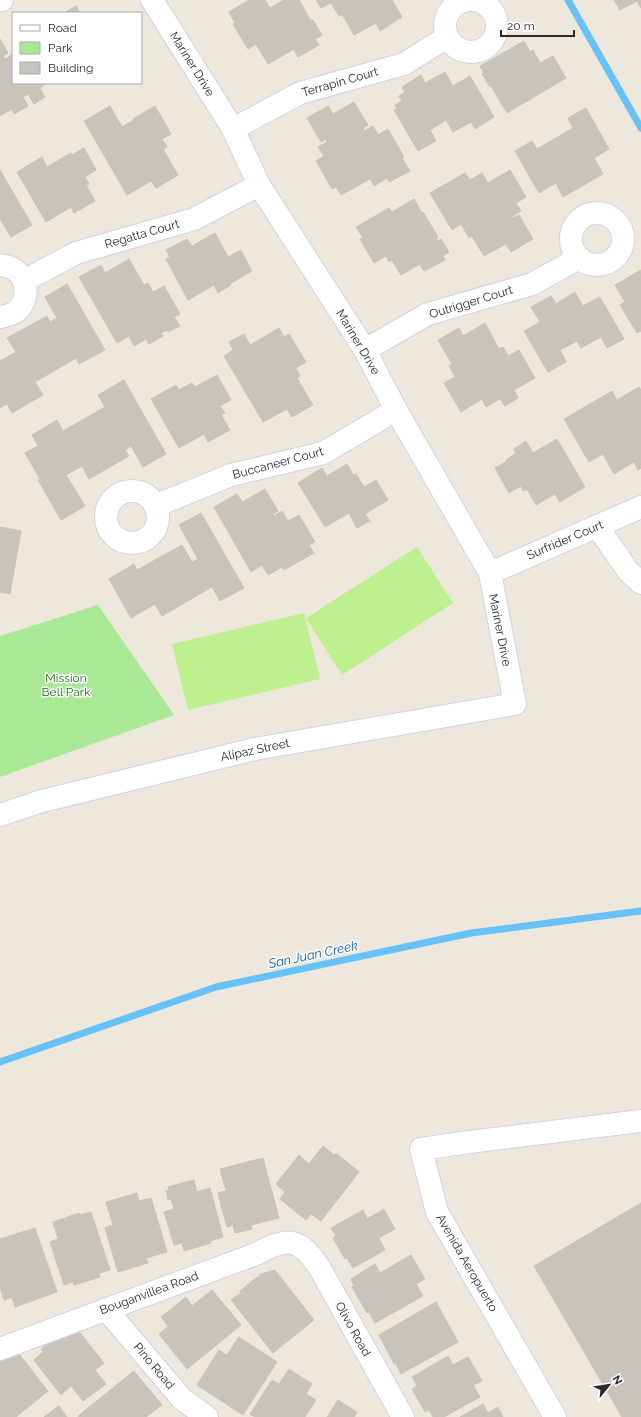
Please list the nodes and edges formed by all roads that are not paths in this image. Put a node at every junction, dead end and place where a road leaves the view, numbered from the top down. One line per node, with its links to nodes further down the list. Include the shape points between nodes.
1 (152, 0): 3 (street, Mariner Drive)
2 (447, 37): 3 (street, Terrapin Court, via 404,64 300,93)
3 (233, 129): 4 (street, Mariner Drive)
4 (259, 185): 7 (street, Regatta Court, via 194,219 76,253); 9 (street, Mariner Drive)
5 (579, 258): 9 (street, Outrigger Court, via 532,284 428,314)
6 (0, 265): 7 (street, via 18,273)
7 (24, 281): 8 (street, via 26,291 19,309 10,315)
8 (0, 317)
9 (365, 350): 10 (street, Mariner Drive)
10 (396, 410): 11 (street, Buccaneer Court, via 322,453 231,475); 14 (street, Mariner Drive)
11 (155, 506)
12 (641, 507): 13 (street, Surfrider Court)
13 (598, 526): 14 (street, Surfrider Court); 15 (street, via 628,571)
14 (490, 573): 16 (street, Mariner Drive)
15 (641, 583)
16 (515, 704): 17 (street, Alipaz Street, via 254,749 42,801)
17 (0, 815)
18 (641, 1121): 24 (street, Avenida Aeropuerto, via 421,1149 437,1212)
19 (298, 1244): 20 (street, Bouganvillea Road, via 284,1242 269,1247); 23 (street, Olivo Road, via 309,1253 319,1267)
20 (106, 1309): 21 (street, Bouganvillea Road); 22 (street, Pino Road, via 182,1399)
21 (0, 1349)
22 (207, 1417)
23 (403, 1417)
24 (555, 1417)

